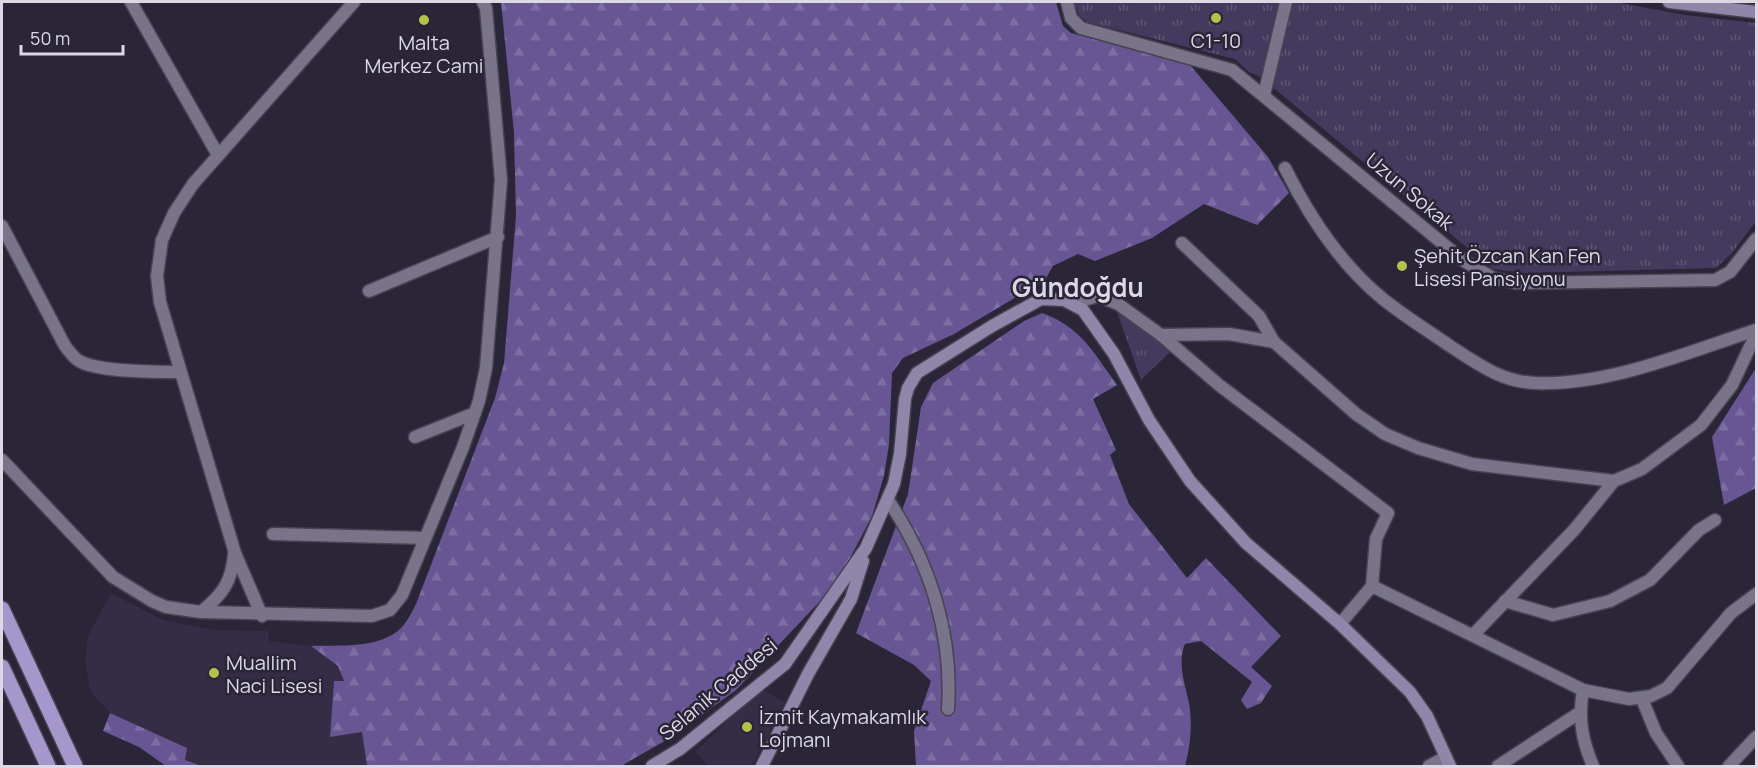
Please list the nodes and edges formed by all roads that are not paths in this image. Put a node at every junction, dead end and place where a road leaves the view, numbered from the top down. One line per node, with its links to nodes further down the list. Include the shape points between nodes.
1 (131, 2): 9 (street)
2 (354, 2): 9 (street)
3 (1067, 2): 8 (street, Uzun Sokak, via 1071,18 1081,28 1224,67)
4 (1286, 2): 8 (street)
5 (1669, 2): 7 (street)
6 (485, 4): 12 (street, via 501,167)
7 (1756, 12)
8 (1264, 95): 13 (street, Uzun Sokak, via 1464,261 1493,278 1516,283 1715,280 1730,272)
9 (218, 155): 20 (street, via 174,213 159,254 160,302)
10 (1285, 168): 17 (street, via 1317,224 1360,277 1398,311 1498,376 1537,383 1586,380)
11 (2, 226): 20 (street, via 65,346 76,358 107,367)
12 (498, 237): 15 (street); 21 (street, via 486,368)
13 (1756, 239)
14 (1182, 243): 19 (street, via 1259,316)
15 (369, 291)
16 (1073, 303): 18 (street, via 1089,296 1105,298); 25 (street, via 1052,298 1029,304 917,374 905,399 898,469); 37 (street, via 1093,322 1168,452 1205,499 1275,570)
17 (1756, 332): 24 (street, via 1732,385 1701,425 1649,464)
18 (1161, 335): 19 (street, via 1230,334); 31 (street, via 1219,385 1388,513 1376,538)
19 (1274, 342): 24 (street, via 1356,414 1401,441 1472,464)
20 (179, 372): 30 (street)
21 (475, 413): 22 (street); 28 (street)
22 (415, 437)
23 (2, 460): 35 (street, via 113,577 166,607)
24 (1614, 482): 33 (street, via 1575,530)
25 (888, 500): 29 (street); 42 (street, via 921,556 937,605 949,668)
26 (1715, 520): 33 (street, via 1699,530 1655,576 1610,601 1553,615)
27 (273, 534): 28 (street)
28 (425, 538): 36 (street, via 402,595 390,610 372,616)
29 (866, 548): 48 (street, Selanik Caddesi, via 786,664 680,749); 49 (street, via 851,598)
30 (235, 553): 35 (street, via 228,585); 36 (street)
31 (1372, 586): 37 (street); 38 (street)
32 (1756, 594): 41 (street, via 1731,613 1676,680)
33 (1505, 601): 38 (street)
34 (2, 609): 47 (main road)
35 (201, 612): 36 (street)
36 (262, 616)
37 (1340, 624): 45 (street, via 1414,698 1427,716)
38 (1474, 634): 40 (street)
39 (2, 667): 46 (main road)
40 (1583, 690): 41 (street); 43 (street)
41 (1642, 699): 53 (street, via 1656,733)
42 (948, 709)
43 (1579, 713): 51 (street); 52 (street, via 1584,744)
44 (1756, 737): 54 (street)
45 (1448, 762): 50 (street)
46 (48, 766)
47 (75, 766)
48 (652, 766)
49 (762, 766)
50 (1429, 766)
51 (1498, 766)
52 (1593, 766)
53 (1678, 766)
54 (1729, 766)

